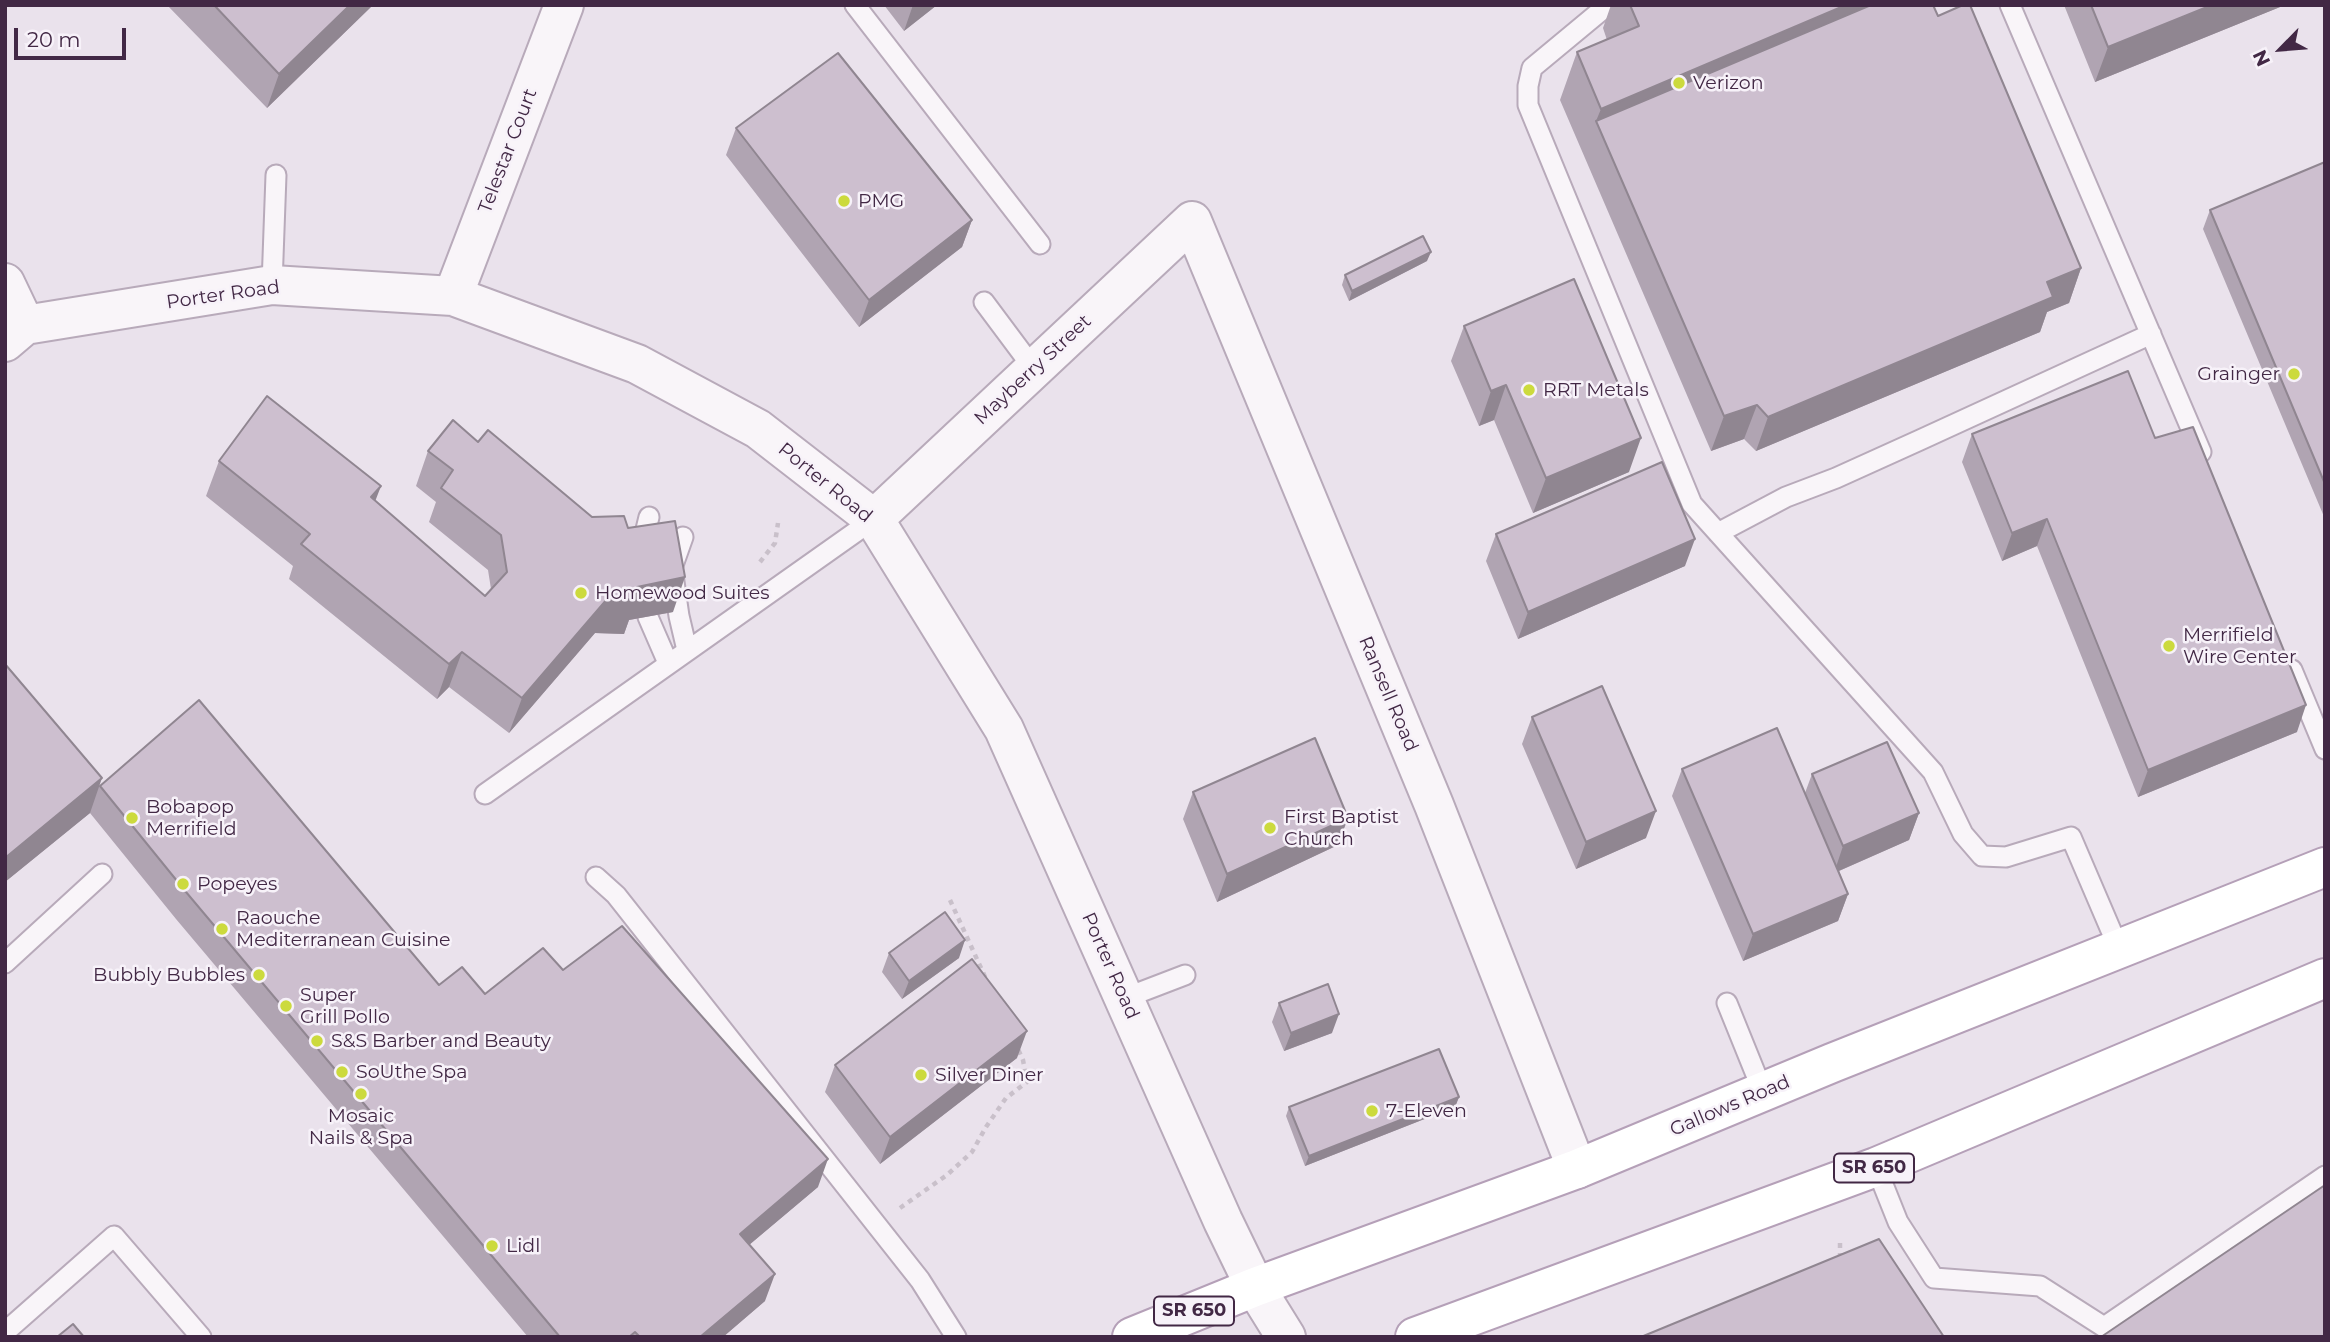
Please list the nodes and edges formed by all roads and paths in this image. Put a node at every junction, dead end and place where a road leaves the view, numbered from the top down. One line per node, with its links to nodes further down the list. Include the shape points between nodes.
1 (564, 5): 10 (street, Telestar Court)
2 (855, 5): 7 (lane)
3 (1608, 5): 19 (lane, via 1532,68 1528,105 1692,504)
4 (2010, 5): 13 (lane)
5 (276, 175): 9 (lane)
6 (1192, 221): 14 (street, Mayberry Street); 43 (street, Ransell Road, via 1434,805)
7 (1040, 244)
8 (5, 283): 12 (street)
9 (272, 285): 10 (street, Porter Road); 12 (street, Porter Road)
10 (453, 296): 17 (street, Porter Road, via 649,371 758,429)
11 (984, 302): 14 (lane)
12 (15, 333)
13 (2151, 334): 15 (lane); 19 (lane, via 1786,497)
14 (1034, 369): 17 (street, Mayberry Street)
15 (2209, 472)
16 (649, 517): 21 (lane)
17 (874, 519): 25 (lane); 38 (street, Porter Road, via 1004,729)
18 (778, 523): 22 (path, via 775,543)
19 (1718, 533): 33 (lane, via 1933,772 1963,834 1982,856 2006,857 2071,837)
20 (683, 537): 25 (lane, via 671,568)
21 (639, 559)
22 (758, 565)
23 (648, 617): 26 (lane)
24 (2283, 648): 27 (lane)
25 (687, 650): 26 (lane)
26 (668, 663): 28 (lane)
27 (2325, 749)
28 (485, 794)
29 (2325, 867): 33 (main road, Gallows Road / SR 650)
30 (102, 874): 34 (lane)
31 (596, 877): 45 (lane, via 616,895)
32 (950, 900): 37 (path)
33 (2119, 949): 41 (main road, Gallows Road / SR 650)
34 (5, 962)
35 (1185, 975): 38 (lane)
36 (2325, 978): 42 (main road, SR 650)
37 (989, 986)
38 (1125, 998): 48 (street, Porter Road)
39 (1727, 1003): 41 (lane)
40 (1012, 1035): 45 (path, via 1027,1082 1006,1098 972,1152)
41 (1763, 1092): 43 (main road, Gallows Road / SR 650)
42 (1876, 1167): 44 (lane, via 1898,1222 1934,1278 2040,1286 2104,1327); 54 (main road, SR 650)
43 (1577, 1169): 48 (main road, Gallows Road / SR 650)
44 (2325, 1176)
45 (876, 1226): 51 (lane, via 920,1280)
46 (1840, 1238): 47 (path)
47 (1840, 1264)
48 (1255, 1287): 52 (main road, Gallows Road / SR 650); 53 (street, Porter Road)
49 (5, 1332): 50 (lane, via 114,1236)
50 (201, 1337)
51 (956, 1337)
52 (1132, 1337)
53 (1286, 1337)
54 (1415, 1337)

